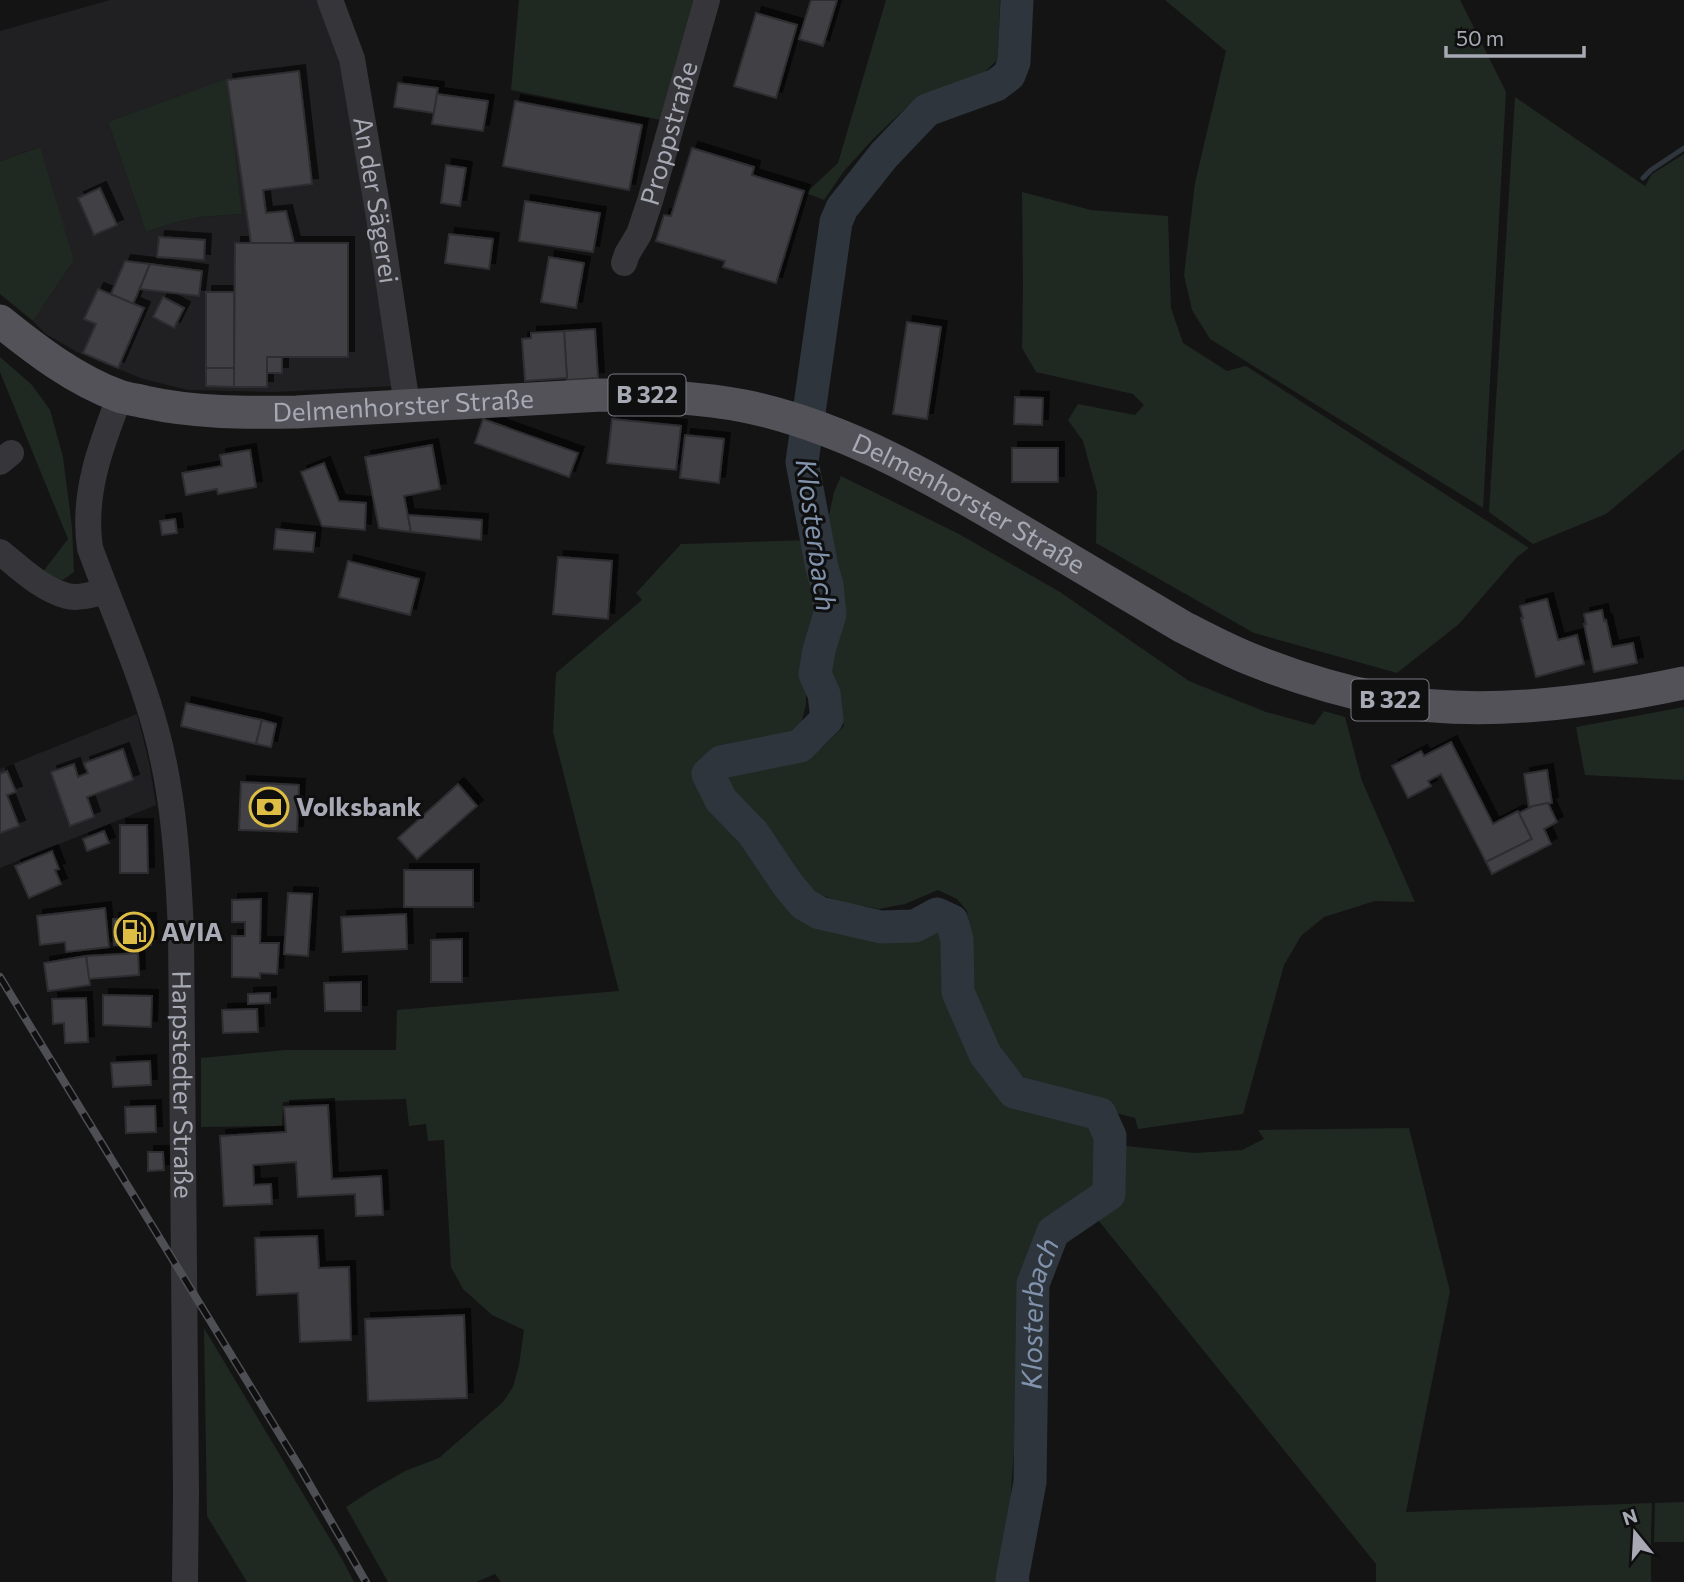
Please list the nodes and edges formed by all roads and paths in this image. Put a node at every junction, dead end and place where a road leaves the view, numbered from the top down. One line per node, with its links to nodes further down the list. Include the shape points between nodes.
1 (330, 0): 6 (street, An der Sägerei, via 352,59)
2 (707, 0): 3 (street, Proppstraße, via 643,223)
3 (624, 263)
4 (0, 321): 5 (main road, Delmenhorster Straße / B 322, via 86,381)
5 (120, 396): 6 (main road, Delmenhorster Straße / B 322, via 191,409 262,412); 8 (street, Harpstedter Straße, via 100,449 88,501 90,548)
6 (407, 405): 9 (main road, Delmenhorster Straße / B 322, via 635,395 707,400 792,418 916,471 1182,627 1248,659 1394,701 1473,707 1553,704)
7 (0, 552): 8 (street, via 47,587 69,597)
8 (106, 591): 10 (street, Harpstedter Straße, via 156,731 168,781 179,881)
9 (1684, 682)
10 (185, 1582)

